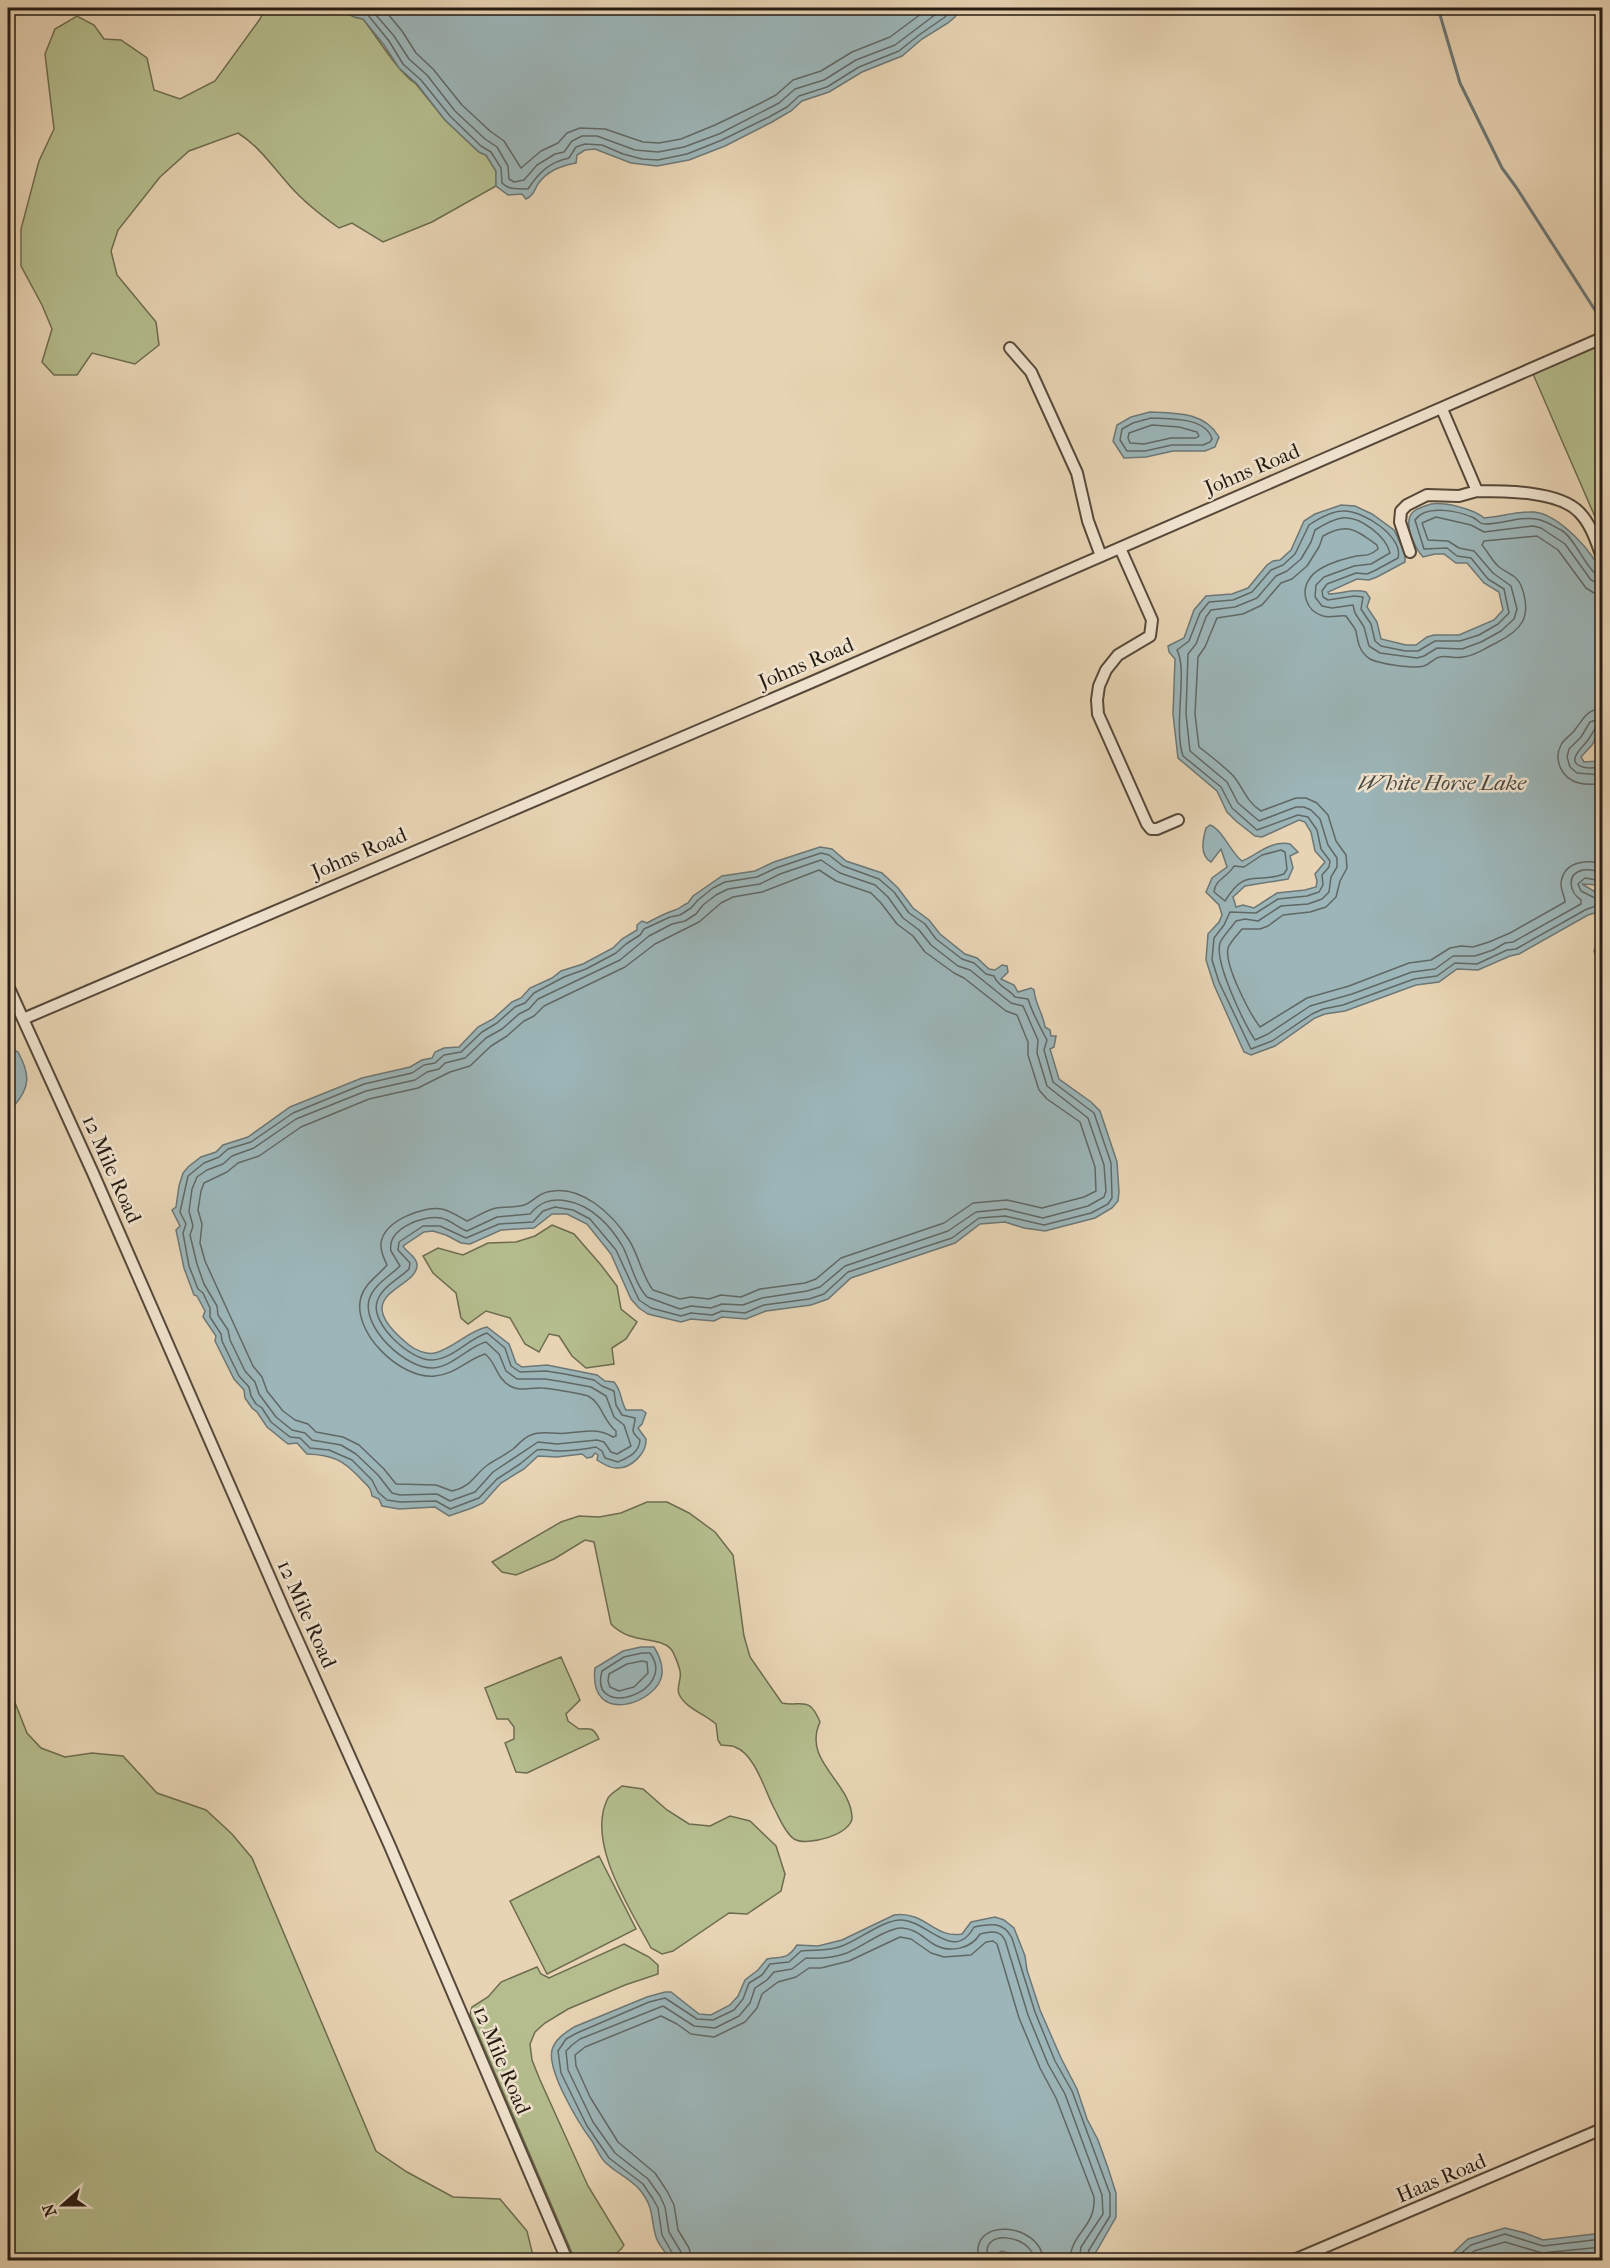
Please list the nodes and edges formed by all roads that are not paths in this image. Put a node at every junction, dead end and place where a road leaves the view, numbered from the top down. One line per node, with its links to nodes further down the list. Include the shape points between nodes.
1 (1602, 338): 3 (street, Johns Road)
2 (1010, 348): 7 (street, via 1030,372 1077,473)
3 (1442, 409): 4 (street); 5 (street, Johns Road)
4 (1477, 491): 6 (street, via 1459,496 1427,495 1407,505 1401,511 1400,522); 8 (street, via 1556,498 1568,504 1588,522)
5 (1120, 548): 7 (street, Johns Road); 9 (street, via 1152,620 1152,629 1150,636 1118,656 1106,670 1098,692 1098,714 1147,824 1157,829)
6 (1410, 552)
7 (1101, 556): 11 (street, Johns Road)
8 (1602, 557)
9 (1178, 820)
10 (8, 986): 11 (street, 12 Mile Road)
11 (23, 1019): 13 (street, 12 Mile Road, via 389,1844)
12 (1602, 2129): 14 (street, Haas Road)
13 (567, 2260)
14 (1294, 2260)

